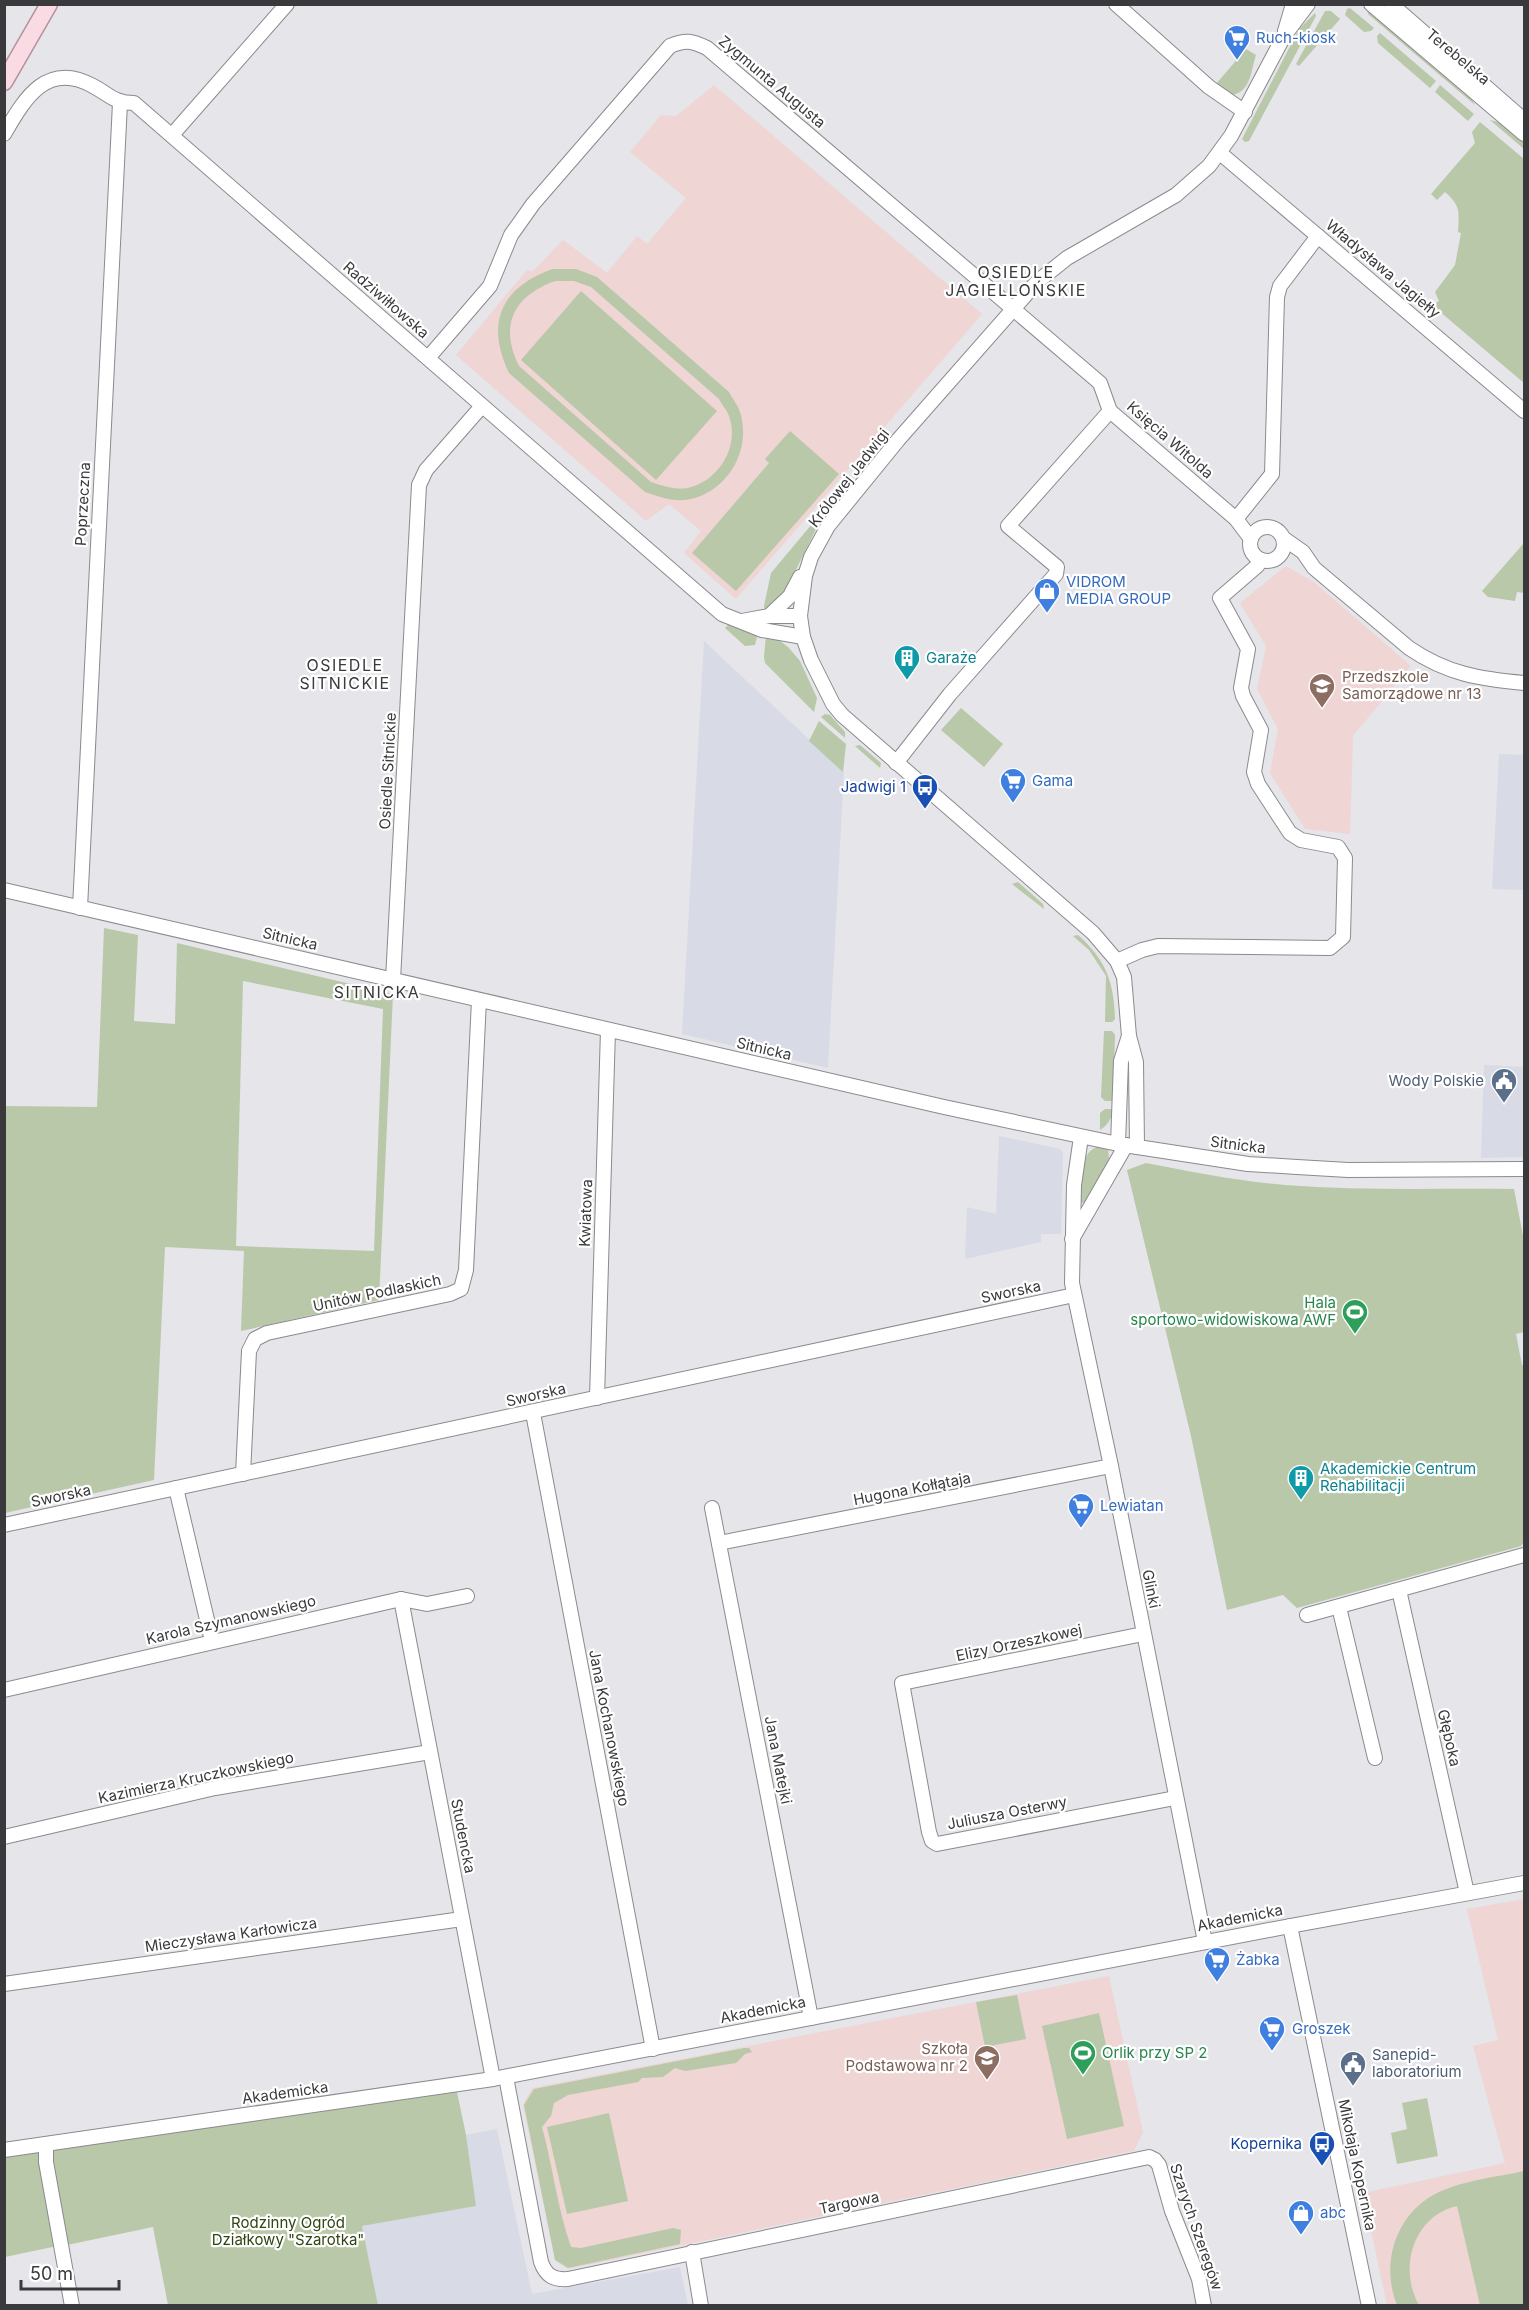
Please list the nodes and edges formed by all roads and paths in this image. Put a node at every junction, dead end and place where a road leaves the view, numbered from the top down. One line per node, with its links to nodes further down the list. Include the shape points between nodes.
1 (49, 4): 9 (main road)
2 (287, 4): 15 (street)
3 (1116, 4): 11 (street, via 1209,87)
4 (1293, 4): 8 (street, Królowej Jadwigi)
5 (1308, 4): 8 (street, Królowej Jadwigi)
6 (1371, 4): 14 (street, Terebelska)
7 (1391, 4): 12 (street, Terebelska)
8 (1284, 36): 11 (street, Królowej Jadwigi)
9 (4, 82)
10 (120, 103): 13 (street, Radziwiłłowska, via 82,81 56,79 24,100); 15 (street, Radziwiłłowska, via 134,103); 37 (street, Poprzeczna)
11 (1245, 112): 16 (street, Królowej Jadwigi)
12 (1524, 120)
13 (4, 134)
14 (1524, 134)
15 (172, 135): 19 (street, Radziwiłłowska)
16 (1220, 153): 17 (street, Władysława Jagiełły); 18 (street, Królowej Jadwigi, via 1176,195 1067,258)
17 (1318, 236): 22 (street, Władysława Jagiełły); 23 (street, via 1280,286 1272,474)
18 (1012, 309): 19 (street, Zygmunta Augusta, via 707,48 682,40 670,46 533,204 512,235 490,286); 21 (street, Księcia Witolda, via 1100,383); 27 (street, Królowej Jadwigi, via 828,526)
19 (428, 358): 20 (street, Radziwiłłowska)
20 (482, 406): 32 (street, Radziwiłłowska, via 722,614); 39 (street, Osiedle Sitnickie, via 426,470 418,485)
21 (1110, 411): 23 (street, Księcia Witolda); 35 (street, via 1008,526 1057,567 1056,574 950,694)
22 (1524, 411)
23 (1236, 519): 24 (street, Księcia Witolda)
24 (1255, 534): 25 (street, via 1271,528); 28 (street, via 1252,552)
25 (1282, 538): 26 (street, via 1284,547); 29 (street, via 1303,552)
26 (1280, 555): 28 (street); 29 (street)
27 (811, 557): 30 (street, via 790,596); 31 (street, Królowej Jadwigi)
28 (1261, 560): 38 (street, via 1220,598 1248,649 1241,691 1261,730 1254,772 1290,833 1301,840 1338,847 1345,858 1343,937 1330,948 1158,946)
29 (1314, 568): 34 (street, via 1424,658 1472,677)
30 (769, 616): 31 (street); 32 (street)
31 (800, 616): 33 (street, Królowej Jadwigi)
32 (742, 621): 33 (street, Radziwiłłowska, via 762,630)
33 (803, 637): 35 (street, Królowej Jadwigi, via 817,676 833,704)
34 (1524, 683)
35 (896, 763): 38 (street, Królowej Jadwigi, via 1093,933)
36 (4, 891): 37 (street, Sitnicka)
37 (80, 908): 39 (street, Sitnicka)
38 (1117, 961): 43 (street, Królowej Jadwigi, via 1124,977 1129,1036 1136,1062)
39 (393, 980): 40 (street, Sitnicka)
40 (479, 1000): 41 (street, Sitnicka); 50 (street, Unitów Podlaskich, via 466,1270 461,1289 267,1333 255,1340 249,1351)
41 (608, 1030): 42 (street, Sitnicka); 47 (street, Kwiatowa)
42 (1081, 1137): 43 (street, Sitnicka); 45 (street, Glinki)
43 (1127, 1145): 44 (street, Sitnicka, via 1248,1164 1348,1170); 45 (street)
44 (1524, 1170)
45 (1071, 1241): 46 (street, Glinki)
46 (1074, 1295): 47 (street, Sworska); 49 (street, Glinki)
47 (597, 1398): 48 (street, Sworska)
48 (533, 1413): 50 (street, Sworska); 76 (street, Jana Kochanowskiego)
49 (1111, 1466): 54 (street, Hugona Kołłątaja); 61 (street, Glinki)
50 (243, 1474): 51 (street, Sworska)
51 (176, 1488): 53 (street, Sworska); 62 (street)
52 (712, 1508): 54 (street, Jana Matejki)
53 (4, 1525)
54 (719, 1543): 75 (street, Jana Matejki)
55 (1524, 1555): 56 (street)
56 (1399, 1590): 59 (street); 70 (street, Głęboka)
57 (467, 1596): 58 (street, Karola Szymanowskiego, via 427,1604)
58 (401, 1599): 62 (street, Karola Szymanowskiego); 65 (street, Studencka)
59 (1339, 1607): 60 (street); 66 (street)
60 (1307, 1615)
61 (1143, 1634): 63 (street, Elizy Orzeszkowej); 67 (street, Glinki)
62 (212, 1641): 64 (street, Karola Szymanowskiego)
63 (902, 1683): 67 (street, Juliusza Osterwy, via 929,1832 937,1844)
64 (4, 1690)
65 (430, 1752): 68 (street, Kazimierza Kruczkowskiego, via 214,1788); 71 (street, Studencka)
66 (1375, 1758)
67 (1175, 1798): 73 (street, Glinki)
68 (4, 1837)
69 (1524, 1883): 70 (street, Akademicka)
70 (1467, 1893): 72 (street, Akademicka)
71 (462, 1919): 74 (street, Mieczysława Karłowicza); 77 (street, Studencka)
72 (1290, 1926): 73 (street, Akademicka); 86 (street, Mikołaja Kopernika)
73 (1205, 1942): 75 (street, Akademicka)
74 (4, 1984)
75 (811, 2018): 76 (street, Akademicka)
76 (653, 2049): 77 (street, Akademicka)
77 (500, 2078): 78 (street, Akademicka); 82 (street, Studencka, via 541,2262)
78 (46, 2144): 79 (street, Akademicka); 83 (street)
79 (4, 2150)
80 (1155, 2160): 81 (street, Targowa, via 1149,2157); 85 (street, Szarych Szeregów, via 1199,2279)
81 (692, 2252): 82 (street, Targowa, via 568,2279); 84 (street)
82 (550, 2276)
83 (72, 2306)
84 (701, 2306)
85 (1204, 2306)
86 (1369, 2306)

